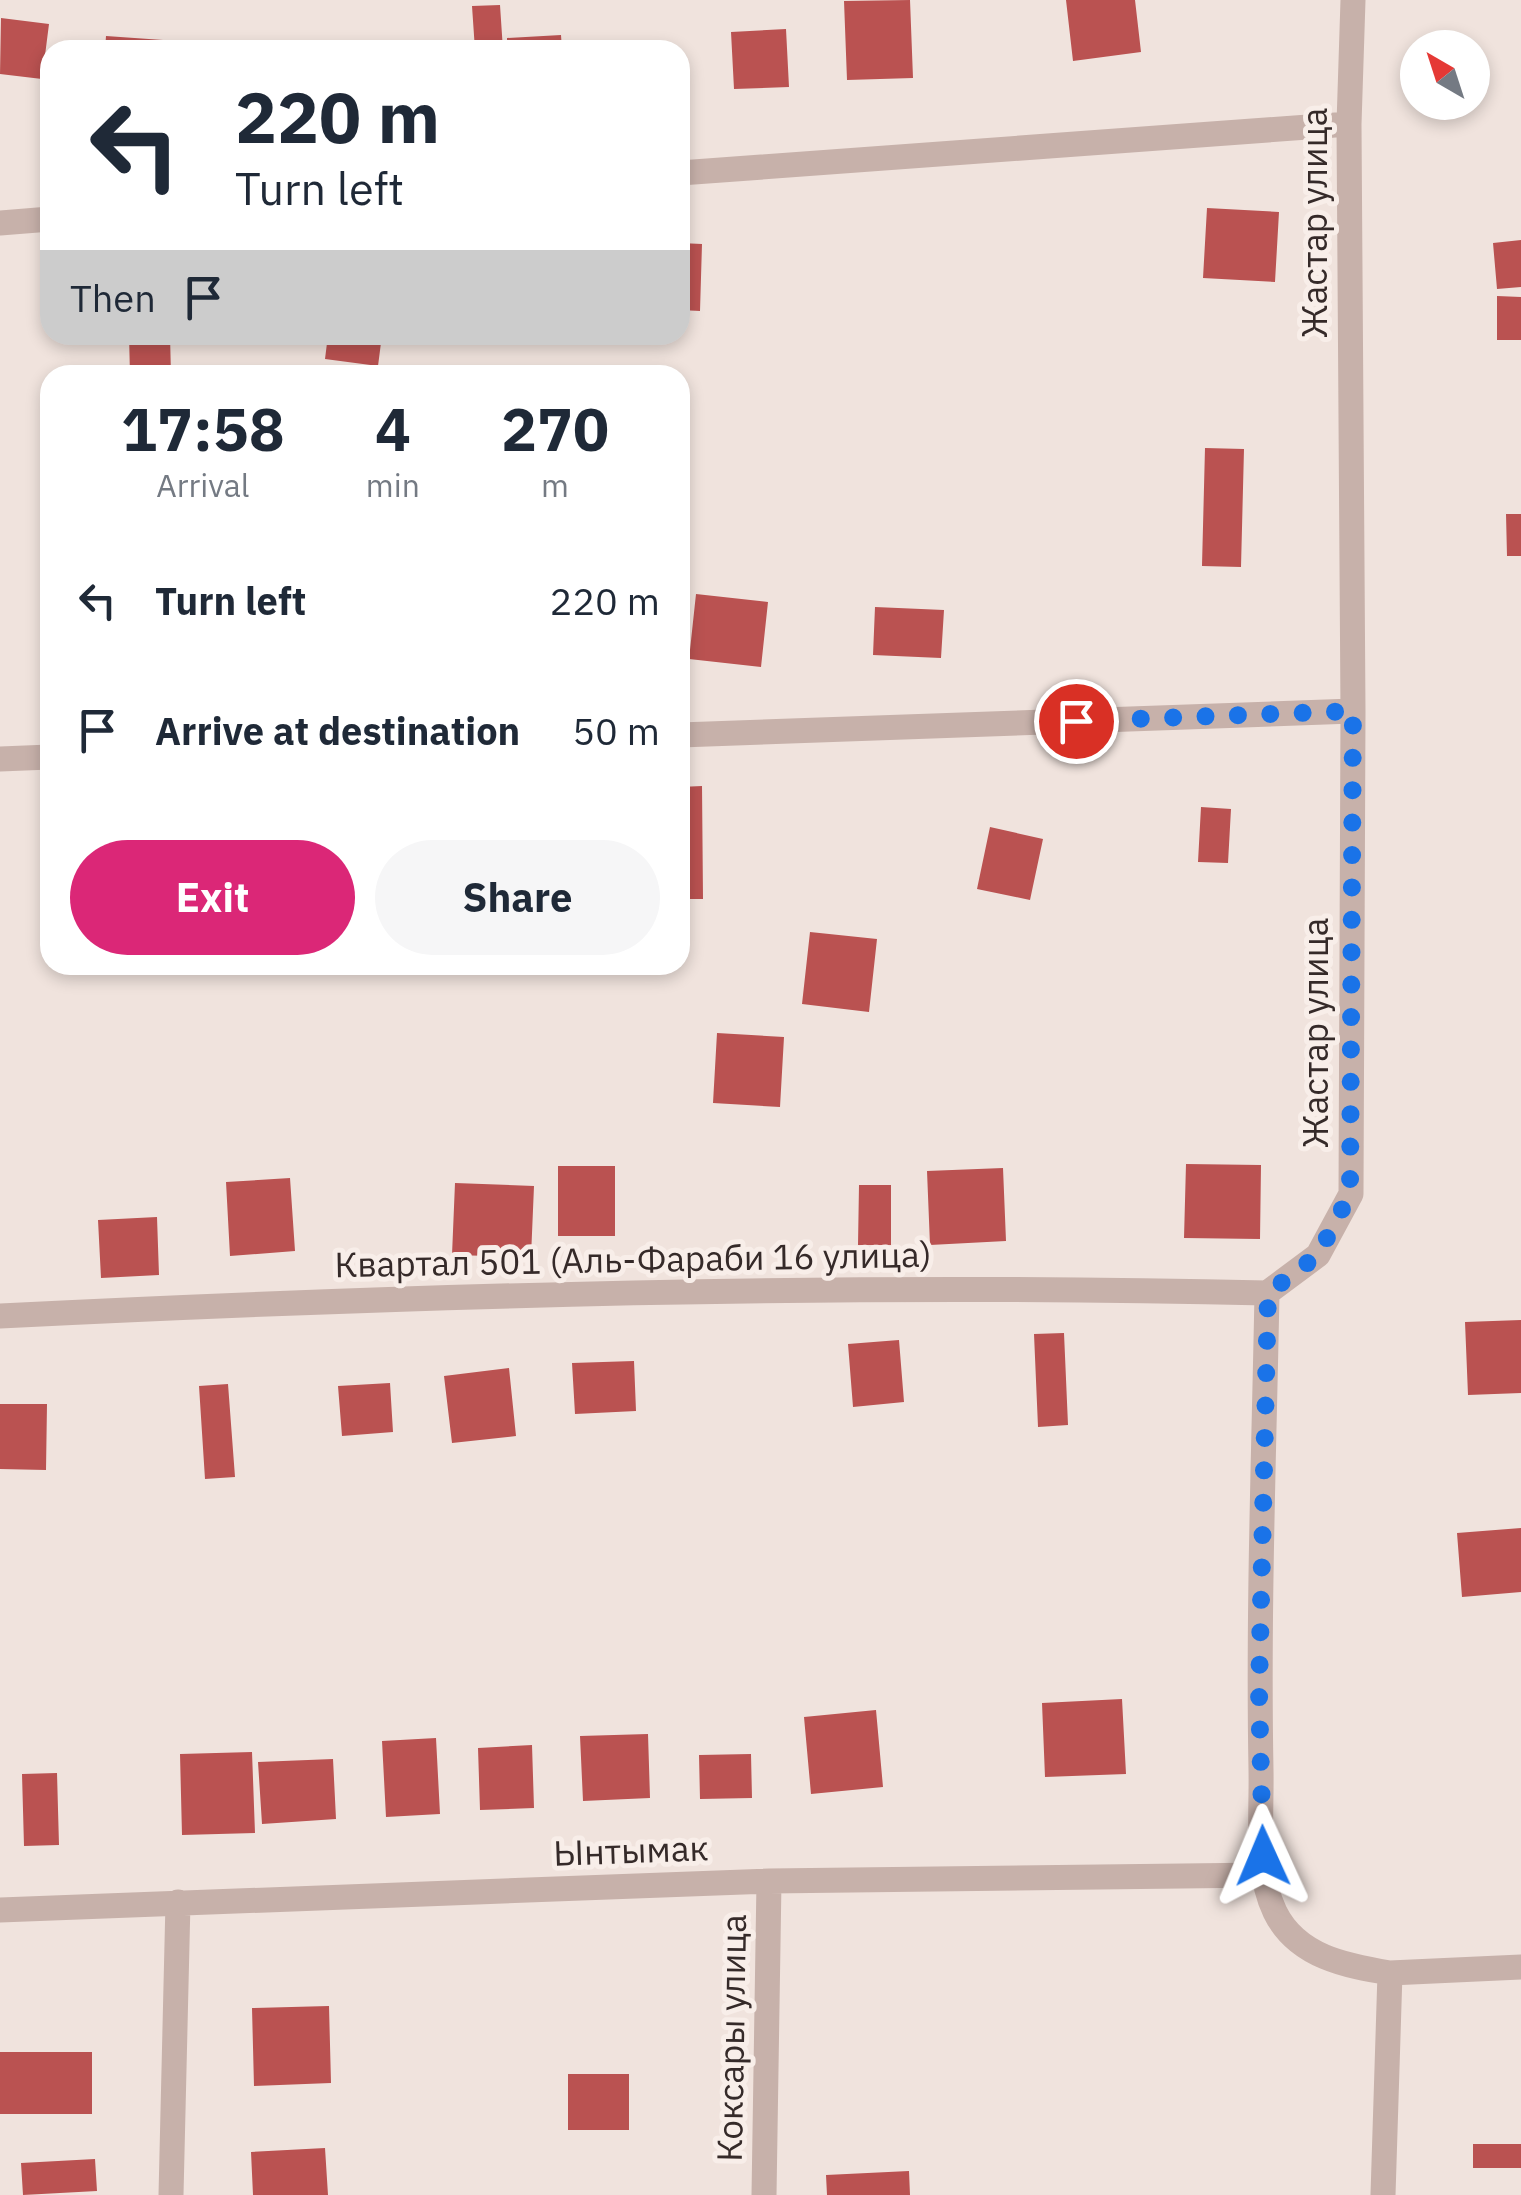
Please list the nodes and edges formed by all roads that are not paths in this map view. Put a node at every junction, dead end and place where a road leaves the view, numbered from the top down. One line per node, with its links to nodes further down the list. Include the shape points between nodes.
1 (1354, 0): 2 (street, Жастар улица)
2 (1349, 124): 3 (street); 6 (street, Жастар улица)
3 (690, 172)
4 (40, 220): 5 (street)
5 (0, 223)
6 (1353, 711): 7 (street); 10 (street, Жастар улица, via 1350,1194 1318,1255)
7 (690, 735)
8 (40, 758): 9 (street)
9 (0, 759)
10 (1268, 1293): 11 (street, Квартал 501 (Аль-Фараби 16 улица), via 1077,1288 362,1299); 12 (street, via 1259,1691)
11 (0, 1316)
12 (1264, 1875): 13 (street, Ынтымак); 17 (street, via 1276,1915 1302,1945 1338,1964)
13 (769, 1881): 14 (street, Ынтымак); 19 (street, Коксары улица)
14 (178, 1902): 15 (street, Ынтымак); 18 (street)
15 (0, 1910)
16 (1521, 1967): 17 (street)
17 (1390, 1974): 20 (street)
18 (171, 2195)
19 (764, 2195)
20 (1383, 2195)

